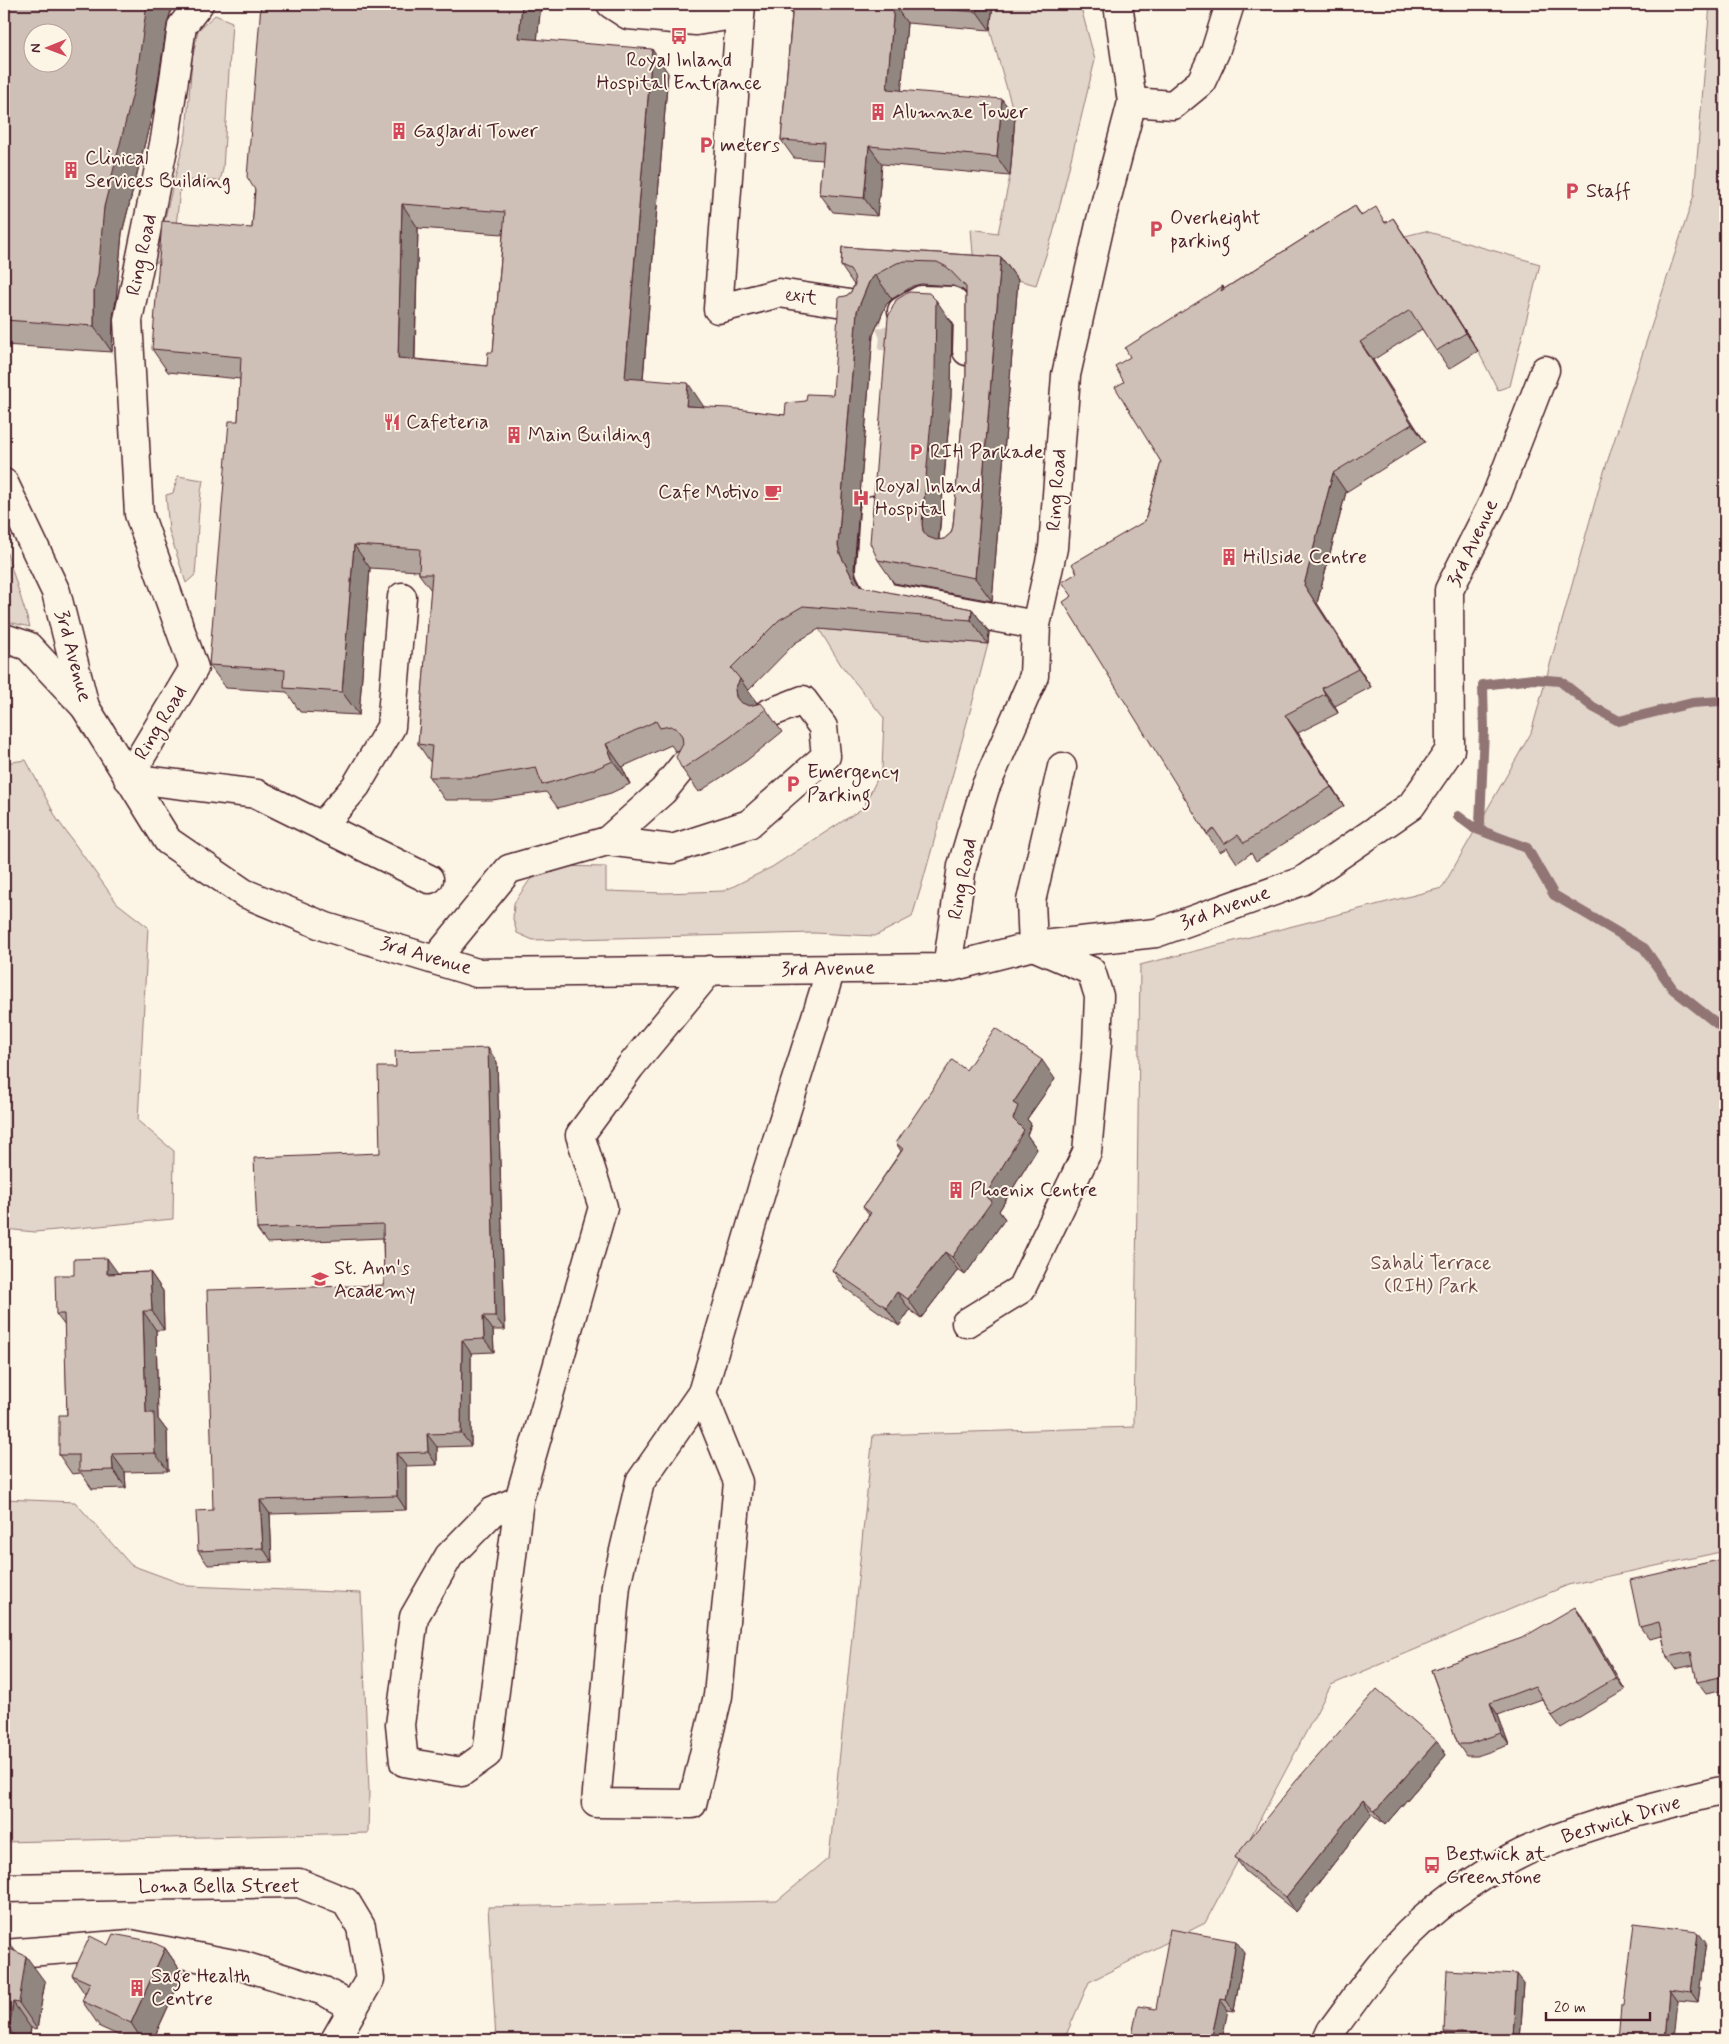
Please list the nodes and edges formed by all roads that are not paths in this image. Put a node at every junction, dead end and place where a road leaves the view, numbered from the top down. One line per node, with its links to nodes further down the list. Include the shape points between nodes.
1 (199, 4): 20 (street, Ring Road, via 182,26 166,139 128,320 139,514 194,668)
2 (611, 4): 5 (street, via 628,15 696,21)
3 (1118, 4): 6 (street, Ring Road)
4 (1230, 4): 6 (street, via 1215,52 1201,82 1173,105)
5 (740, 9): 7 (street, exit, via 718,308 779,293)
6 (1132, 102): 14 (street, Ring Road, via 1066,375 1053,548)
7 (856, 305)
8 (889, 336): 10 (street, via 900,312 921,300 952,301 968,317)
9 (1545, 370): 24 (street, 3rd Avenue, via 1495,498 1448,590 1450,750 1411,806 1302,881 1156,933)
10 (967, 380)
11 (4, 483): 16 (street, 3rd Avenue, via 56,592)
12 (876, 488): 14 (street, via 870,570 884,597)
13 (402, 596): 21 (street, via 391,727 356,786)
14 (1036, 625): 26 (street, Ring Road, via 1034,676 985,788 962,866)
15 (4, 638): 16 (street, via 28,646)
16 (85, 707): 20 (street, 3rd Avenue)
17 (767, 714): 22 (street, via 803,700 823,727 826,756 750,824 672,849)
18 (684, 765): 22 (street, via 663,791)
19 (1062, 767): 24 (street, via 1031,901)
20 (128, 778): 21 (street, via 257,794); 25 (street, 3rd Avenue, via 168,841 244,894 326,926)
21 (322, 826): 23 (street)
22 (607, 841): 25 (street, via 509,869)
23 (430, 878)
24 (1033, 946): 26 (street, 3rd Avenue); 29 (street, via 1091,971 1099,996 1087,1152 1021,1289)
25 (435, 960): 27 (street, 3rd Avenue, via 477,973)
26 (947, 968): 28 (street, 3rd Avenue)
27 (710, 970): 28 (street, 3rd Avenue); 31 (street, via 580,1134 603,1208)
28 (831, 970): 30 (street, via 766,1172)
29 (966, 1323)
30 (702, 1393): 30 (street, via 640,1482 616,1585 596,1803 692,1804 718,1696 738,1482)
31 (519, 1500): 31 (street, via 488,1754 462,1772 404,1762 400,1725 414,1616 449,1556 492,1512)
32 (1725, 1790): 37 (street, Bestwick Drive, via 1612,1819 1539,1845 1489,1872 1442,1904 1408,1934 1369,1979)
33 (4, 1888): 35 (street, Loma Bella Street, via 299,1883 346,1902 361,1927 370,1979)
34 (4, 1954): 35 (street, via 130,1944 244,1966 324,1991)
35 (353, 2008): 36 (street, Loma Bella Street)
36 (335, 2040)
37 (1327, 2040)

